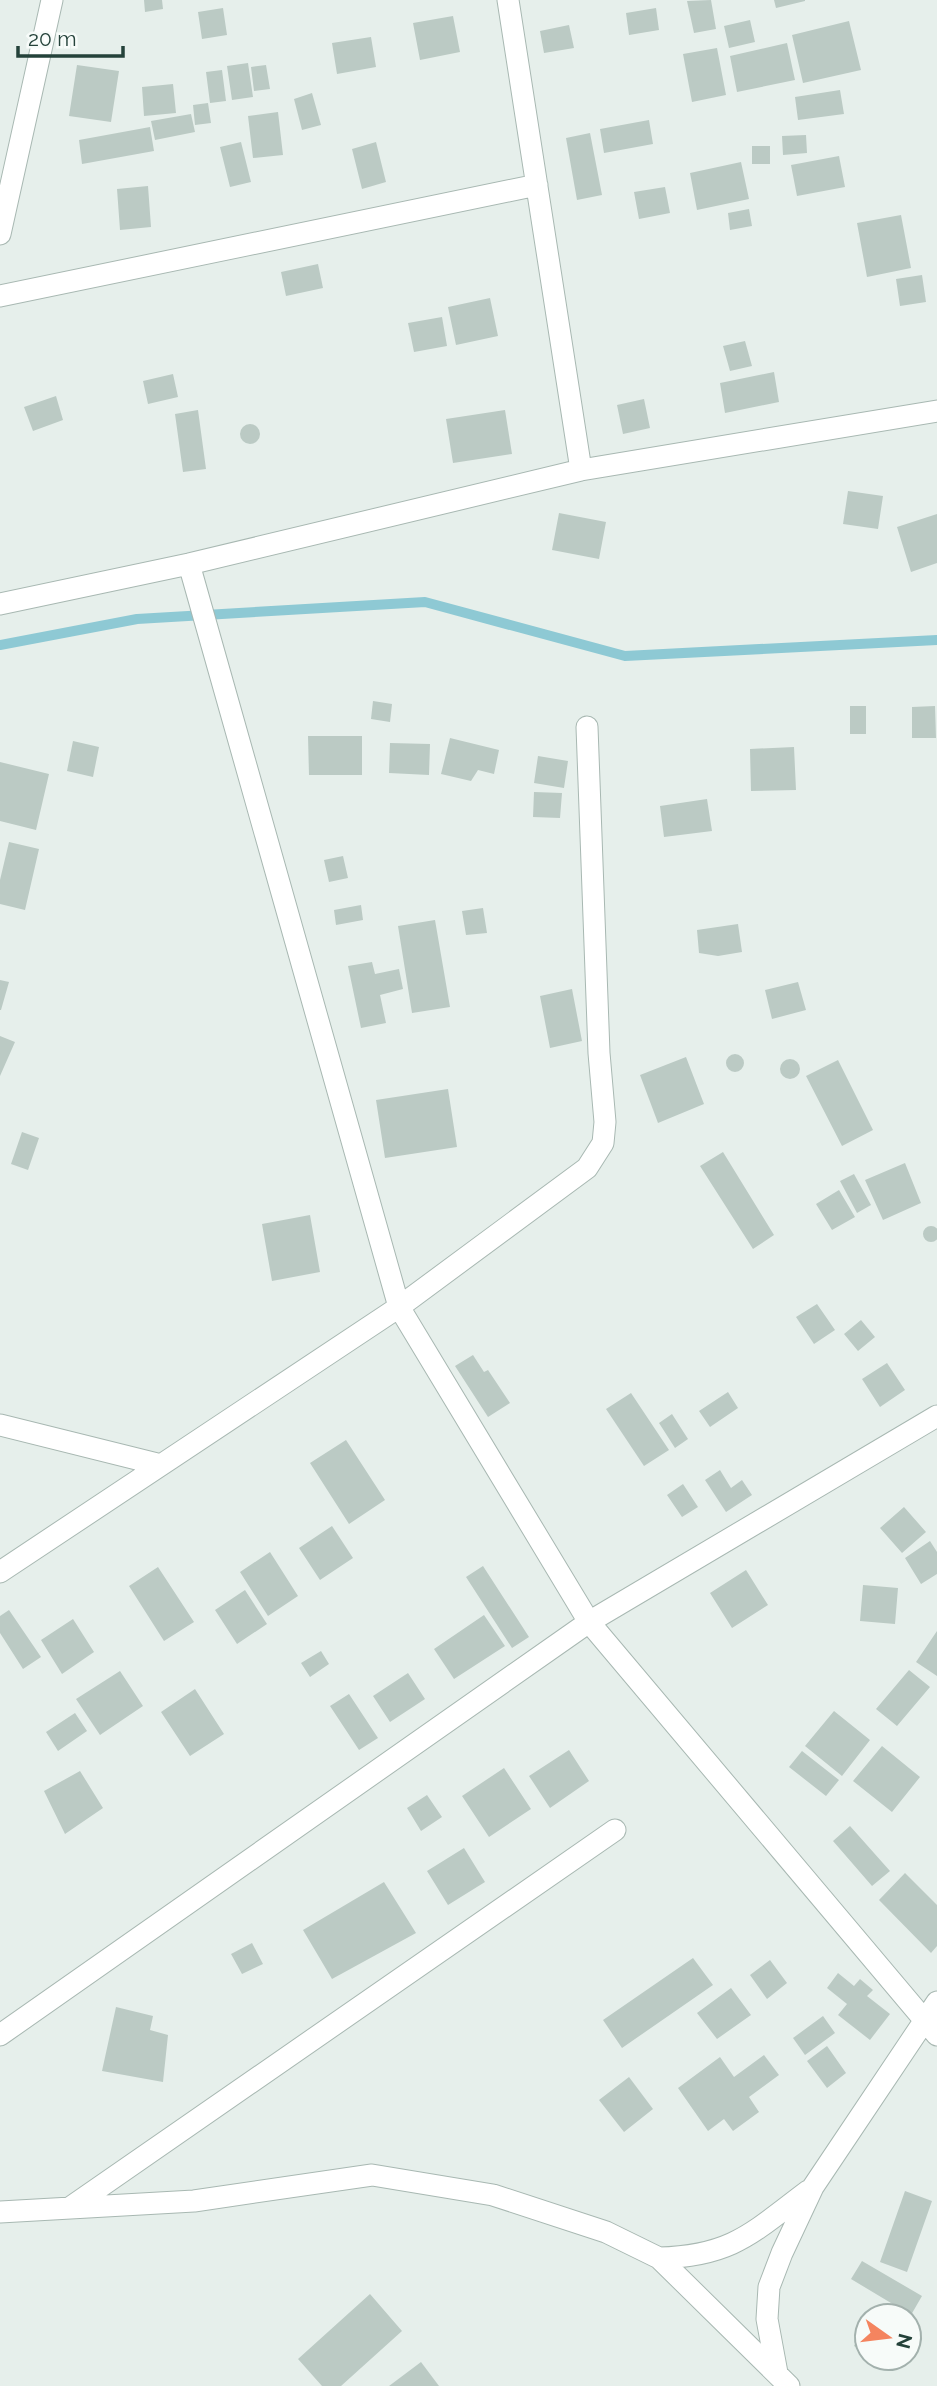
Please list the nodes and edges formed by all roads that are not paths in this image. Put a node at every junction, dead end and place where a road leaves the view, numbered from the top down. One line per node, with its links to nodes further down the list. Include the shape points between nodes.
1 (52, 0): 4 (street)
2 (508, 0): 3 (street)
3 (537, 185): 5 (street); 7 (street)
4 (0, 234)
5 (0, 296)
6 (937, 411): 7 (street)
7 (581, 470): 8 (street)
8 (189, 564): 9 (street); 11 (street)
9 (0, 604)
10 (587, 727): 11 (street, via 603,1143 587,1168)
11 (399, 1307): 14 (street); 16 (street)
12 (937, 1416): 16 (street)
13 (0, 1425): 14 (street)
14 (160, 1465): 15 (street)
15 (0, 1572)
16 (589, 1622): 19 (street); 20 (street)
17 (615, 1830): 22 (street)
18 (937, 2003): 19 (street)
19 (931, 2028): 21 (street)
20 (0, 2035)
21 (813, 2188): 24 (street, via 725,2249 694,2257); 25 (street, via 769,2287 767,2319)
22 (69, 2208): 23 (street); 24 (street, via 194,2201 373,2175 494,2195 606,2232)
23 (0, 2212)
24 (659, 2258): 25 (street)
25 (783, 2380)

